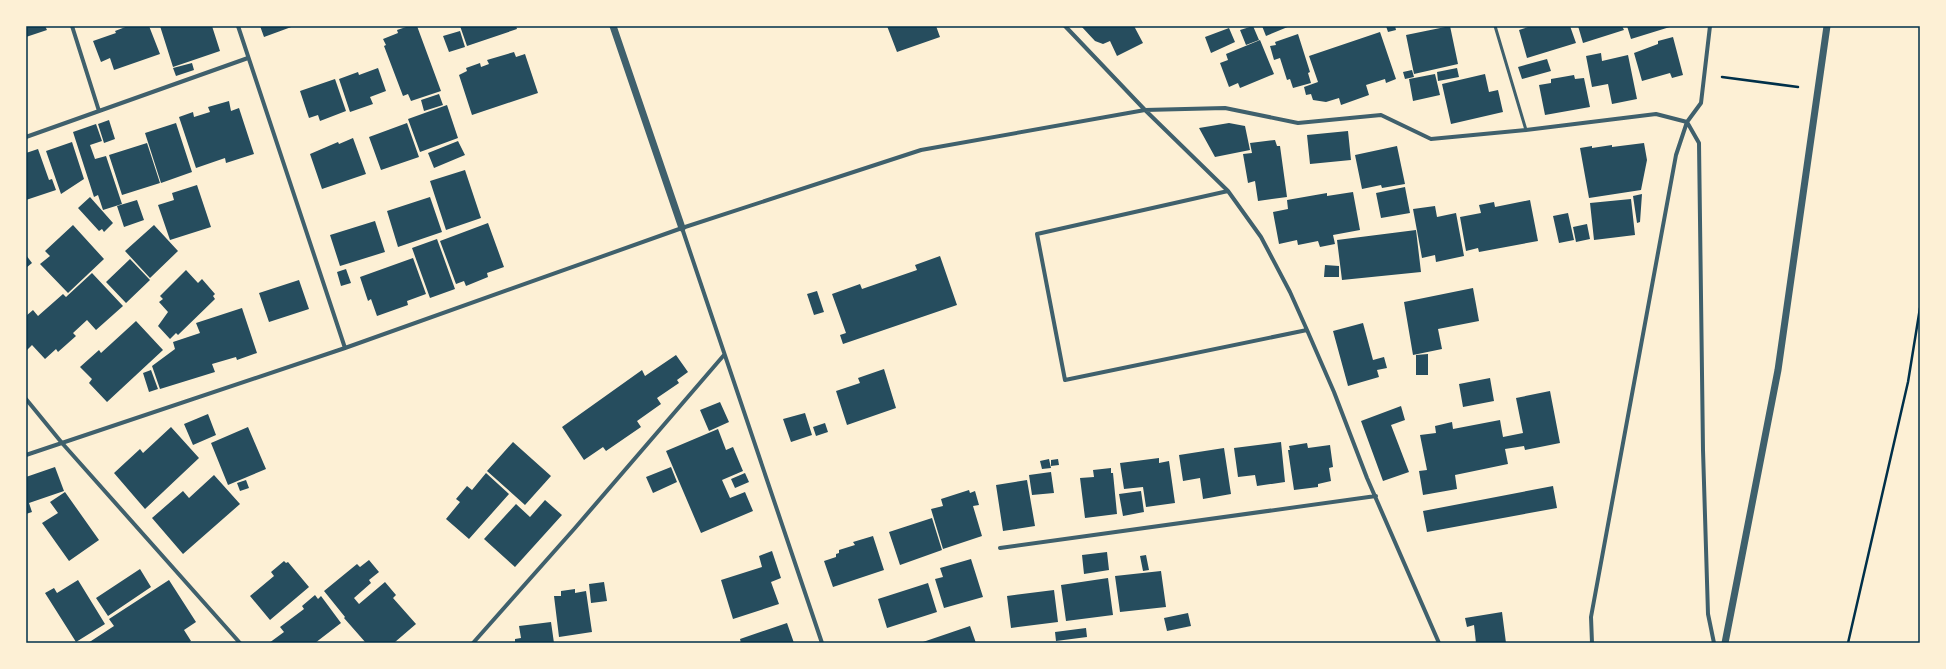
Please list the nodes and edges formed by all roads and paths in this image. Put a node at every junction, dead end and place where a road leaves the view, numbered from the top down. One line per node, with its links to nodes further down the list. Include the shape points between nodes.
1 (72, 26): 12 (street)
2 (238, 26): 8 (street)
3 (613, 26): 17 (street)
4 (1065, 26): 11 (street)
5 (1495, 26): 14 (lane)
6 (1710, 26): 9 (street)
7 (1827, 26): 10 (street)
8 (248, 58): 12 (street); 20 (street)
9 (1705, 75): 10 (path); 13 (street, via 1701,103)
10 (1818, 90): 33 (street, via 1778,370)
11 (1145, 110): 14 (street, via 1225,108 1298,123 1381,114 1431,139); 16 (street); 17 (street, via 921,150)
12 (99, 111): 15 (street)
13 (1687, 122): 14 (street, via 1656,114); 31 (street, via 1676,155 1591,617); 32 (street, via 1699,144 1703,450 1708,614)
14 (1526, 130)
15 (26, 137)
16 (1228, 191): 19 (street, via 1261,237); 19 (street, via 1037,234 1065,380)
17 (682, 228): 20 (street); 21 (street)
18 (1920, 308): 34 (path, via 1908,382)
19 (1307, 330): 25 (street)
20 (345, 348): 23 (street)
21 (724, 355): 28 (street); 29 (street)
22 (26, 399): 23 (street)
23 (62, 442): 24 (street); 27 (street)
24 (26, 455)
25 (1376, 496): 26 (street); 30 (street)
26 (1000, 548)
27 (240, 643)
28 (473, 643)
29 (822, 643)
30 (1439, 643)
31 (1592, 643)
32 (1714, 643)
33 (1725, 643)
34 (1848, 643)

